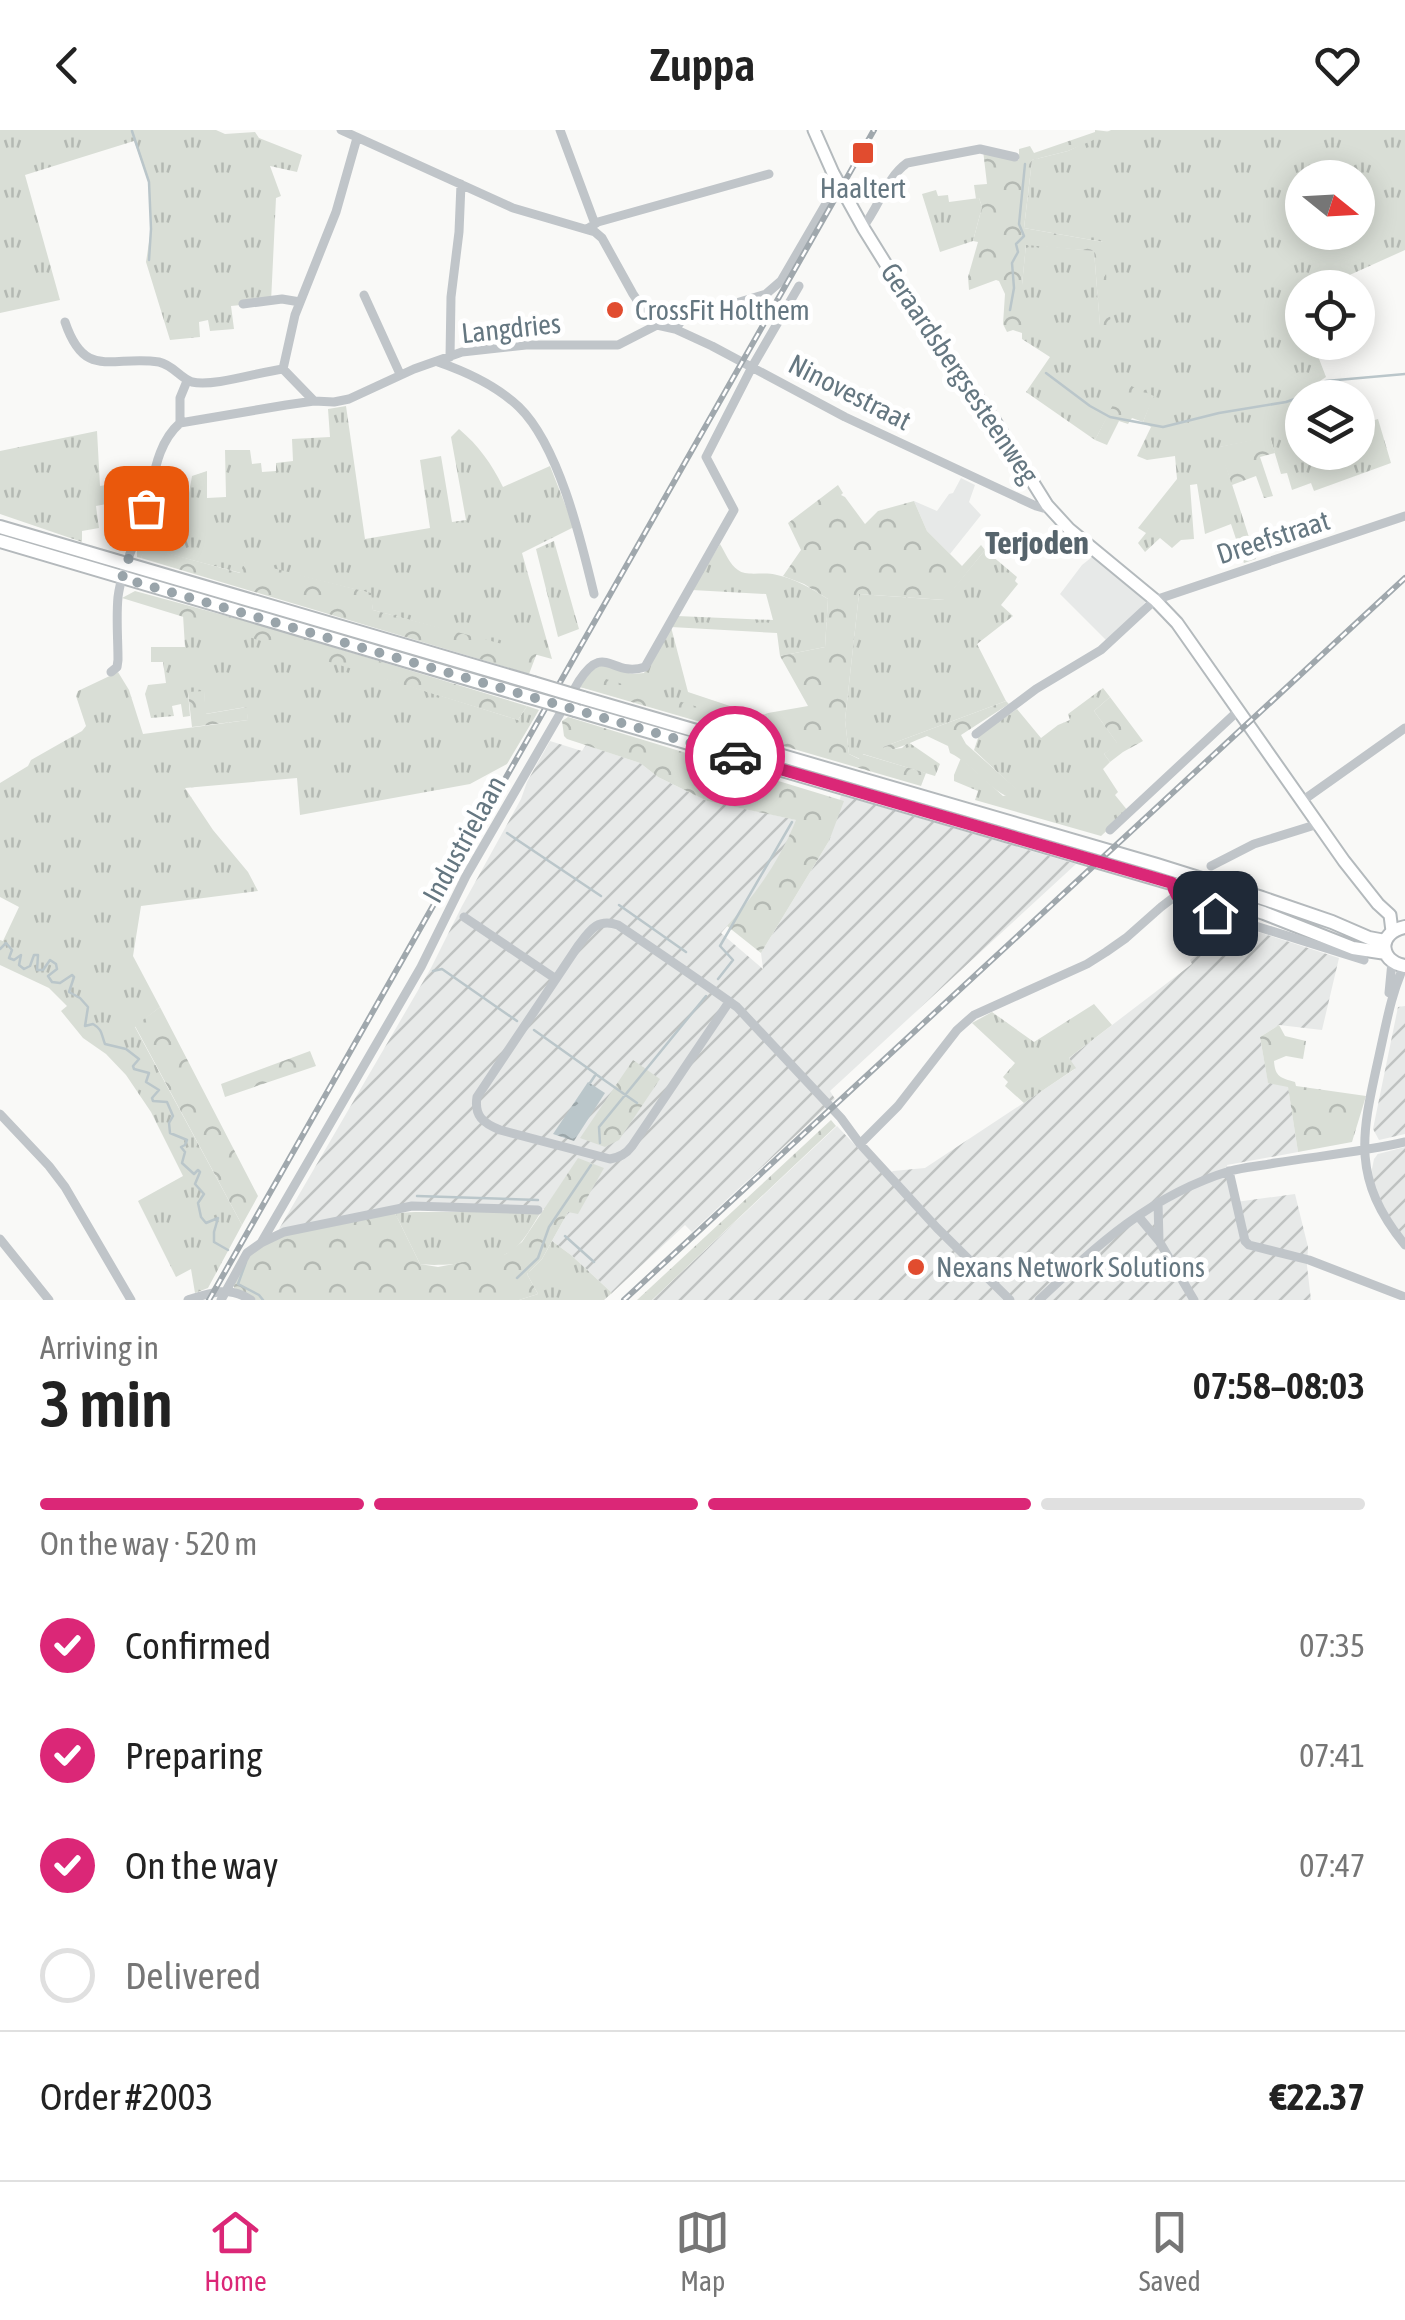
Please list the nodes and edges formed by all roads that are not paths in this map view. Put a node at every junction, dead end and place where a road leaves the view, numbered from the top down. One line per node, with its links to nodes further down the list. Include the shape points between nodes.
1 (341, 130): 4 (street)
2 (560, 130): 10 (street)
3 (814, 130): 7 (main road, Geraardsbergsesteenweg)
4 (357, 138): 8 (street); 13 (street)
5 (1016, 157): 9 (street, via 980,149 907,162)
6 (769, 174): 10 (street)
7 (838, 183): 9 (main road, Geraardsbergsesteenweg); 17 (street, via 771,292 683,319)
8 (462, 184): 10 (street, via 513,208); 18 (street)
9 (862, 226): 26 (main road, Geraardsbergsesteenweg)
10 (591, 227): 16 (street)
11 (799, 286): 20 (street)
12 (364, 295): 22 (street)
13 (300, 302): 14 (street); 21 (street)
14 (243, 304)
15 (65, 322): 23 (street, via 76,348 93,360 163,363)
16 (657, 324): 17 (street, Ninovestraat); 18 (street, Langdries, via 618,345 526,345)
17 (675, 329): 20 (street, Ninovestraat)
18 (450, 357): 19 (street, Langdries)
19 (436, 361): 22 (street, Langdries); 31 (street, via 502,393 534,424 561,479)
20 (752, 367): 26 (street, Ninovestraat, via 958,471 1036,506); 58 (street, Industrielaan, via 706,457 734,510 645,668 596,661 578,682)
21 (284, 369): 23 (street); 24 (street)
22 (400, 374): 24 (street, Langdries, via 348,399)
23 (187, 381): 25 (street)
24 (314, 401): 25 (street, Langdries)
25 (180, 423): 30 (street, via 163,445)
26 (1048, 505): 32 (main road, Geraardsbergsesteenweg)
27 (1405, 516): 32 (street, Dreefstraat)
28 (0, 528): 30 (highway)
29 (0, 541): 30 (highway)
30 (124, 571): 33 (street, via 118,660); 34 (highway, bridge)
31 (594, 594)
32 (1154, 600): 35 (main road, Geraardsbergsesteenweg); 37 (street, via 1101,650)
33 (111, 672)
34 (579, 704): 42 (highway); 44 (highway, via 1157,865)
35 (1239, 710): 38 (main road, Geraardsbergsesteenweg); 40 (street)
36 (1405, 728): 38 (street)
37 (976, 734)
38 (1302, 800): 39 (main road, Geraardsbergsesteenweg)
39 (1318, 824): 41 (street); 44 (main road, Geraardsbergsesteenweg, via 1390,915)
40 (1110, 830)
41 (1211, 866)
42 (1178, 889): 44 (highway, via 1353,948); 45 (street, via 1182,903); 50 (street, via 1096,958 974,1015)
43 (464, 917): 46 (street)
44 (1396, 947): 51 (street)
45 (1364, 960)
46 (556, 979): 47 (street, via 590,930 607,922); 47 (street, via 477,1097 478,1116 500,1130 610,1159 626,1154)
47 (730, 1002): 50 (street)
48 (0, 1114): 63 (street, via 64,1187)
49 (1405, 1142): 51 (street)
50 (860, 1144): 66 (street)
51 (1363, 1152): 52 (street); 59 (street, via 1382,1213)
52 (1229, 1172): 53 (street); 61 (street, via 1249,1246 1309,1260)
53 (1158, 1202): 55 (street); 57 (street)
54 (538, 1210): 58 (street, via 412,1206 284,1232)
55 (1138, 1216): 57 (street); 67 (street)
56 (0, 1238): 62 (street)
57 (1159, 1240): 68 (street)
58 (261, 1243): 60 (street, via 243,1258)
59 (1405, 1245)
60 (223, 1295): 64 (street); 65 (street, via 238,1292)
61 (1405, 1297)
62 (49, 1300)
63 (131, 1300)
64 (188, 1300)
65 (251, 1300)
66 (1010, 1300)
67 (1039, 1300)
68 (1194, 1300)

